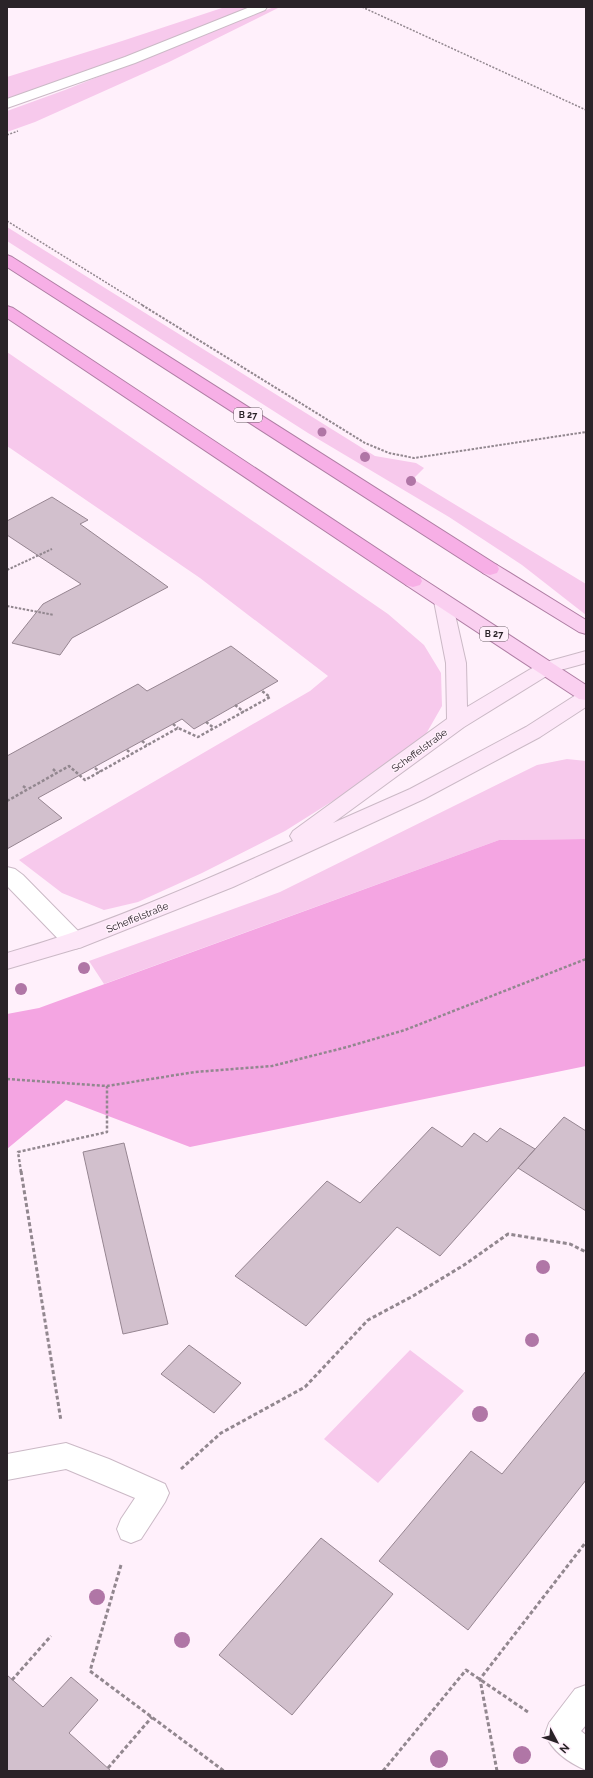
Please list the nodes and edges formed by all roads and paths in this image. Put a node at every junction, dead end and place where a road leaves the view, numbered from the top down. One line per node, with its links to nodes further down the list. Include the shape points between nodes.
1 (261, 7): 3 (street, via 130,60)
2 (362, 7): 4 (path)
3 (7, 104)
4 (586, 110)
5 (7, 221): 8 (path, via 380,451 414,458)
6 (7, 260): 10 (highway, B 27)
7 (7, 310): 12 (highway, B 27)
8 (586, 432)
9 (52, 549): 11 (path)
10 (490, 569): 16 (main road, B 27)
11 (7, 570)
12 (413, 581): 13 (main road, B 27)
13 (443, 601): 18 (main road, B 27); 25 (street, via 456,663)
14 (7, 606): 15 (path)
15 (54, 615)
16 (586, 628)
17 (586, 657): 18 (street, Scheffelstraße)
18 (546, 668): 20 (main road, B 27); 25 (street, Scheffelstraße)
19 (262, 691): 23 (path, via 270,697)
20 (586, 694)
21 (586, 698): 40 (street, Scheffelstraße, via 533,732 417,794)
22 (235, 705): 23 (path)
23 (244, 712): 28 (path)
24 (206, 722): 28 (path)
25 (457, 722): 40 (street, Scheffelstraße)
26 (173, 724): 27 (path)
27 (178, 728): 28 (path, via 198,737); 30 (path)
28 (214, 728)
29 (142, 741): 30 (path)
30 (147, 745): 32 (path)
31 (127, 750): 32 (path)
32 (132, 754): 35 (path)
33 (95, 768): 35 (path)
34 (53, 769): 36 (path)
35 (100, 772): 36 (path, via 85,780 69,766)
36 (57, 773): 38 (path)
37 (23, 786): 38 (path)
38 (27, 789): 39 (path)
39 (7, 801)
40 (264, 864): 42 (street, Scheffelstraße)
41 (7, 875): 42 (street)
42 (74, 941): 44 (street, Scheffelstraße)
43 (586, 959): 46 (path, via 405,1030 347,1048 272,1066 195,1072)
44 (7, 961)
45 (7, 1079): 46 (path)
46 (107, 1086): 48 (path, via 107,1132 18,1152)
47 (586, 1252): 50 (path, via 570,1244 508,1234 464,1265 368,1320 305,1387 221,1433)
48 (66, 1456): 49 (street); 50 (street)
49 (7, 1467)
50 (155, 1493): 51 (street)
51 (131, 1529): 57 (path, via 90,1671)
52 (586, 1542): 54 (path)
53 (51, 1636): 55 (path)
54 (480, 1679): 58 (path); 62 (path, via 466,1670); 63 (path)
55 (12, 1680)
56 (586, 1700): 58 (street)
57 (152, 1717): 60 (path); 61 (path)
58 (560, 1734): 59 (street)
59 (586, 1754)
60 (108, 1768)
61 (224, 1771)
62 (383, 1771)
63 (497, 1771)

